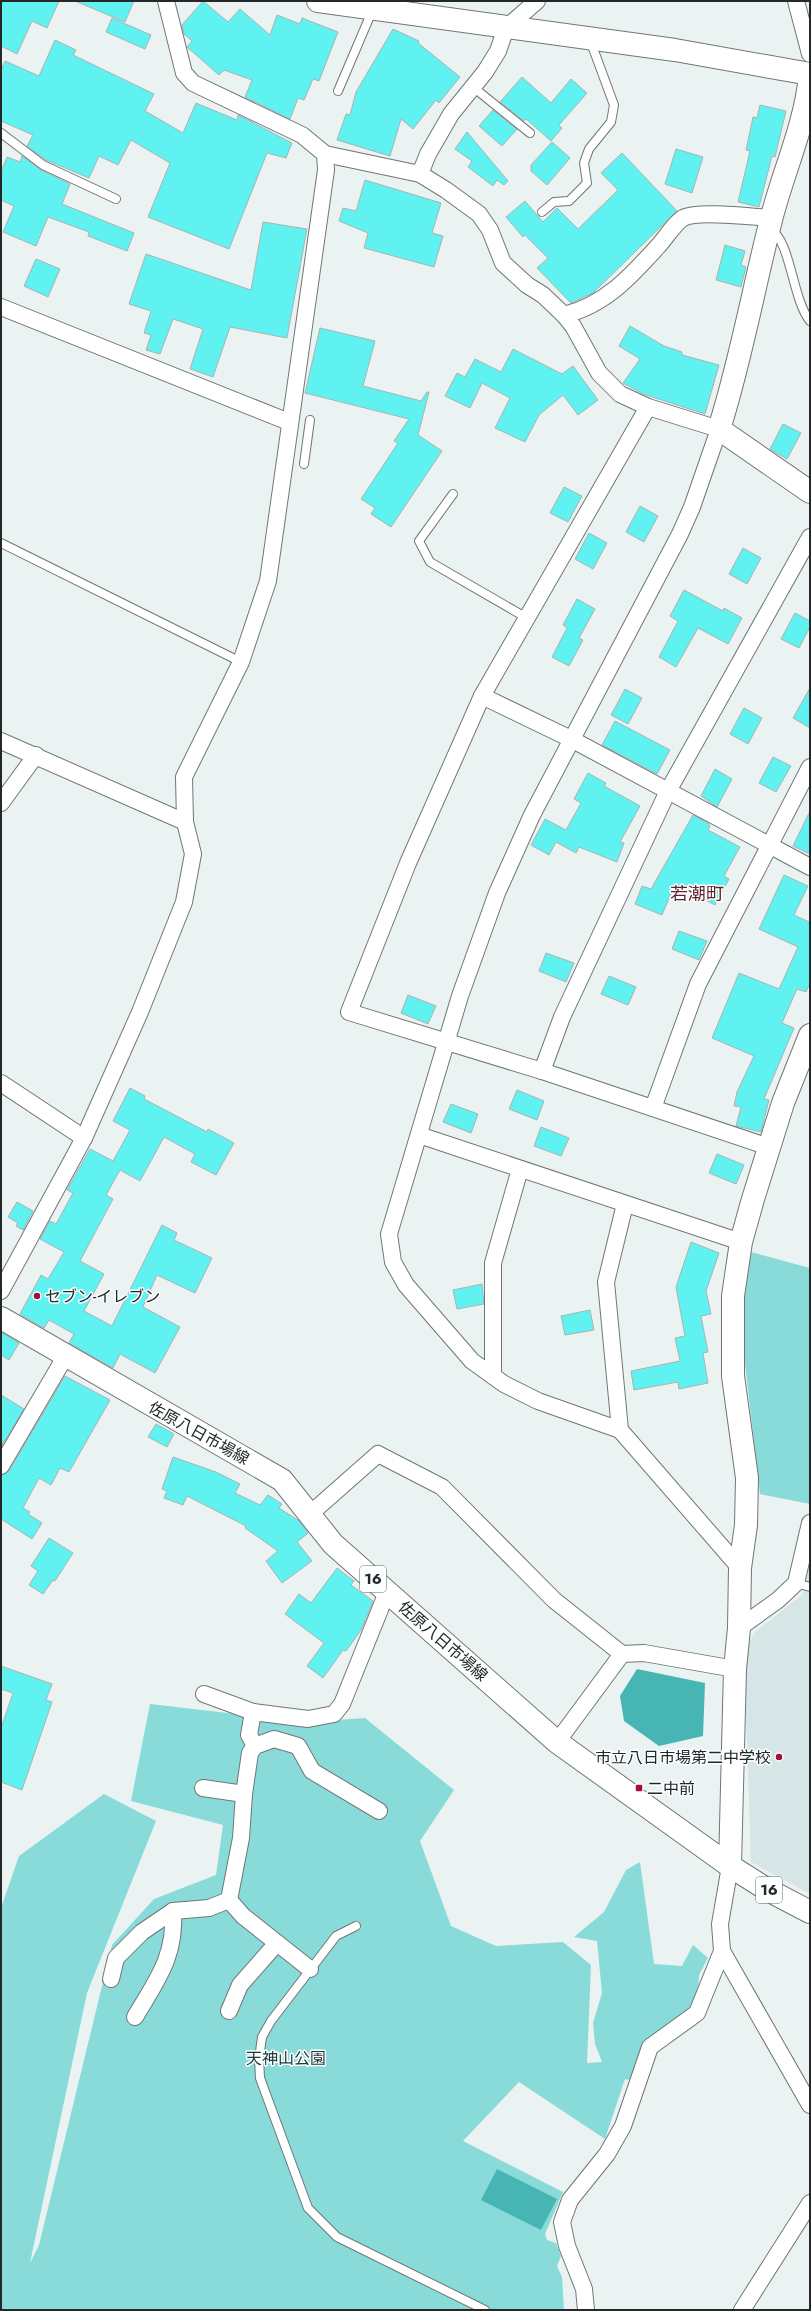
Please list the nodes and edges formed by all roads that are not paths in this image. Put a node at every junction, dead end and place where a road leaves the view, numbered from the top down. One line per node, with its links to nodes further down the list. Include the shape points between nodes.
1 (166, 1): 14 (street, via 184,73 193,83 302,135)
2 (318, 1): 5 (street)
3 (537, 1): 6 (street)
4 (796, 1): 8 (street)
5 (373, 9): 6 (street); 11 (lane)
6 (506, 28): 7 (street); 10 (street, via 498,51)
7 (589, 37): 9 (street); 17 (lane, via 614,105 611,122 589,149 584,163 587,183 569,201 554,202)
8 (810, 54)
9 (810, 75): 18 (street, via 804,115)
10 (473, 86): 13 (lane); 15 (street, via 451,114 428,154)
11 (338, 91)
12 (1, 133): 16 (lane, via 43,165)
13 (530, 133)
14 (325, 154): 15 (street); 24 (street, via 326,170)
15 (420, 174): 20 (street, via 479,214 490,230 503,263)
16 (116, 199)
17 (542, 212)
18 (770, 224): 20 (street, via 700,214 683,218 630,277 601,300 581,311); 21 (lane, via 782,241 795,290); 25 (street, via 734,382)
19 (1, 307): 24 (street)
20 (564, 315): 22 (street, via 573,326 599,373 620,394)
21 (810, 321)
22 (648, 407): 25 (street); 31 (street)
23 (310, 420): 26 (lane)
24 (289, 422): 32 (street, via 268,581)
25 (719, 429): 27 (street); 34 (street, via 680,534)
26 (304, 464)
27 (810, 492)
28 (453, 494): 31 (lane, via 419,541 430,562)
29 (810, 537): 38 (street)
30 (1, 543): 32 (lane)
31 (527, 618): 33 (street)
32 (241, 662): 40 (street, via 184,776)
33 (482, 696): 34 (street); 44 (street, via 408,863 349,1012)
34 (571, 740): 38 (street); 44 (street, via 532,814 497,893 474,953)
35 (1, 741): 36 (street)
36 (36, 755): 39 (street); 40 (street)
37 (810, 767): 41 (street)
38 (668, 791): 41 (street); 45 (street, via 562,1017)
39 (1, 803)
40 (185, 822): 49 (street, via 193,854 184,902 140,1012)
41 (768, 845): 42 (street); 47 (street, via 698,984)
42 (810, 867)
43 (810, 1035): 50 (street)
44 (447, 1041): 45 (street); 48 (street)
45 (542, 1071): 47 (street)
46 (1, 1083): 49 (street)
47 (653, 1108): 50 (street)
48 (418, 1135): 51 (street); 57 (street, via 390,1234 393,1262 406,1285 423,1306 472,1361)
49 (84, 1138): 54 (street)
50 (769, 1147): 53 (street)
51 (520, 1169): 52 (street); 57 (street, via 493,1263)
52 (625, 1204): 53 (street); 58 (street, via 606,1282)
53 (741, 1242): 62 (street, via 732,1296 733,1376 747,1478 746,1525)
54 (1, 1290)
55 (1, 1318): 56 (street, 佐原八日市場線 / 16)
56 (65, 1357): 59 (street); 60 (street, 佐原八日市場線 / 16, via 282,1480)
57 (493, 1376): 58 (street, via 538,1401)
58 (620, 1430): 62 (street)
59 (1, 1466)
60 (310, 1514): 64 (street, 佐原八日市場線 / 16, via 333,1544); 66 (street, via 378,1454 442,1487 554,1600)
61 (810, 1523): 63 (street)
62 (740, 1568): 65 (street)
63 (803, 1585): 65 (street)
64 (387, 1592): 69 (street, via 342,1704 334,1714 308,1719); 70 (street, 佐原八日市場線 / 16)
65 (739, 1628): 67 (street)
66 (622, 1654): 67 (street, via 644,1653); 70 (street)
67 (735, 1669): 75 (street)
68 (204, 1694): 69 (street)
69 (253, 1712): 71 (street, via 249,1735)
70 (557, 1742): 75 (street, 佐原八日市場線 / 16)
71 (255, 1746): 73 (street, via 250,1753); 74 (street, via 274,1739 298,1746 312,1771)
72 (203, 1788): 73 (street)
73 (244, 1794): 76 (street, via 242,1838)
74 (379, 1812)
75 (730, 1866): 78 (street, 佐原八日市場線 / 16); 81 (street, via 720,1924)
76 (229, 1900): 77 (street, via 209,1908); 80 (street, via 243,1916)
77 (173, 1911): 83 (street, via 142,1932 116,1958); 85 (street, via 174,1931 166,1964)
78 (810, 1912)
79 (356, 1926): 82 (lane, via 336,1936)
80 (277, 1943): 82 (street); 84 (street, via 240,1985)
81 (722, 1951): 86 (street); 89 (street, via 696,2013 650,2047 623,2126 607,2154 570,2200 562,2222 567,2246 584,2289)
82 (310, 1969): 88 (lane, via 271,2021 262,2037 259,2059 260,2078 308,2208 337,2237)
83 (111, 1979)
84 (229, 2011)
85 (136, 2017)
86 (810, 2105)
87 (810, 2203): 90 (street)
88 (485, 2310)
89 (586, 2310)
90 (742, 2310)

